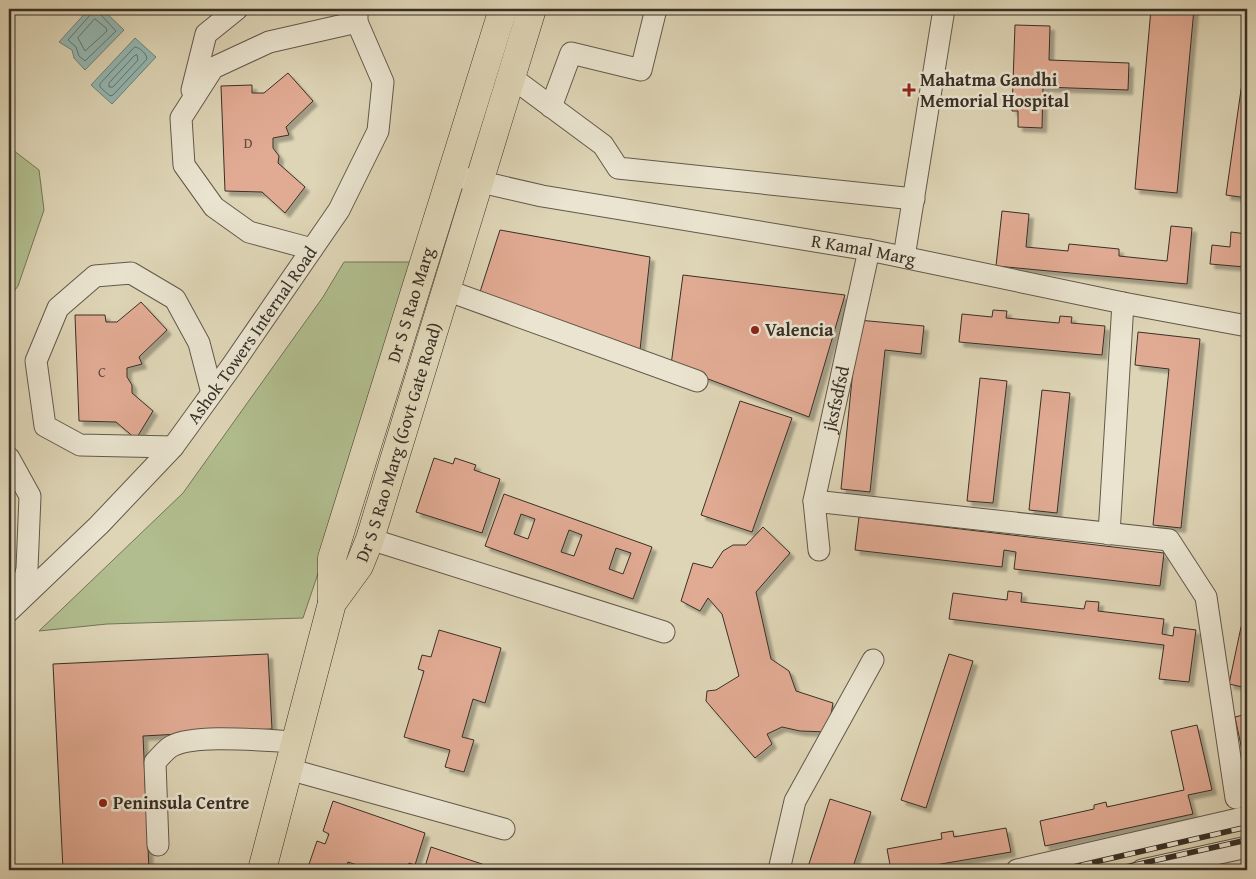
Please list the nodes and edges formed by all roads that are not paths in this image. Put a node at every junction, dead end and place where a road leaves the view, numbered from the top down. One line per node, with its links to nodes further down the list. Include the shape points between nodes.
1 (237, 9): 9 (street, via 206,34)
2 (503, 9): 10 (main road, Dr S S Rao Marg)
3 (532, 9): 7 (main road, Dr S S Rao Marg (Govt Gate Road))
4 (656, 9): 8 (street, via 641,70 571,53)
5 (944, 9): 12 (street)
6 (357, 16): 9 (street, via 269,42 213,68); 13 (street, Ashok Towers Internal Road, via 383,82 378,131 339,210)
7 (511, 77): 8 (street); 11 (main road, Dr S S Rao Marg (Govt Gate Road))
8 (552, 107): 12 (street, via 603,145 618,168)
9 (188, 108): 13 (street, via 181,118 184,165 214,207 249,232)
10 (451, 175): 11 (street, R Kamal Marg); 27 (main road, Dr S S Rao Marg, via 332,558)
11 (479, 181): 14 (street, R Kamal Marg, via 542,196); 16 (main road, Dr S S Rao Marg (Govt Gate Road))
12 (914, 198): 15 (street)
13 (312, 250): 20 (street, Ashok Towers Internal Road)
14 (869, 250): 15 (street, R Kamal Marg); 23 (street, jksfsdfsd)
15 (904, 257): 17 (street, R Kamal Marg)
16 (446, 290): 19 (street); 25 (main road, Dr S S Rao Marg (Govt Gate Road))
17 (1123, 302): 18 (street, R Kamal Marg); 24 (street)
18 (1247, 326)
19 (697, 381)
20 (212, 393): 21 (street, Ashok Towers Internal Road); 21 (street, via 198,343 176,299 131,274 95,276 58,308 36,361 46,426 80,446)
21 (173, 446): 28 (street, Ashok Towers Internal Road, via 99,525)
22 (9, 458): 28 (street, via 30,496 26,569)
23 (814, 501): 24 (street); 26 (street, jksfsdfsd)
24 (1109, 534): 33 (street, via 1169,540 1206,597)
25 (370, 539): 27 (main road, Dr S S Rao Marg (Govt Gate Road), via 359,566); 29 (street)
26 (819, 550)
27 (332, 603): 31 (main road, Dr S S Rao Marg (Govt Gate Road))
28 (14, 606)
29 (664, 632)
30 (873, 660): 39 (street, via 795,801)
31 (296, 742): 32 (main road, Dr S S Rao Marg (Govt Gate Road)); 36 (street, via 220,739 172,746 155,762)
32 (288, 769): 35 (street); 38 (main road, Dr S S Rao Marg (Govt Gate Road))
33 (1236, 798)
34 (1247, 818): 40 (street)
35 (504, 830)
36 (158, 845)
37 (1247, 847): 41 (street)
38 (262, 870)
39 (779, 870)
40 (1017, 870)
41 (1142, 870)

